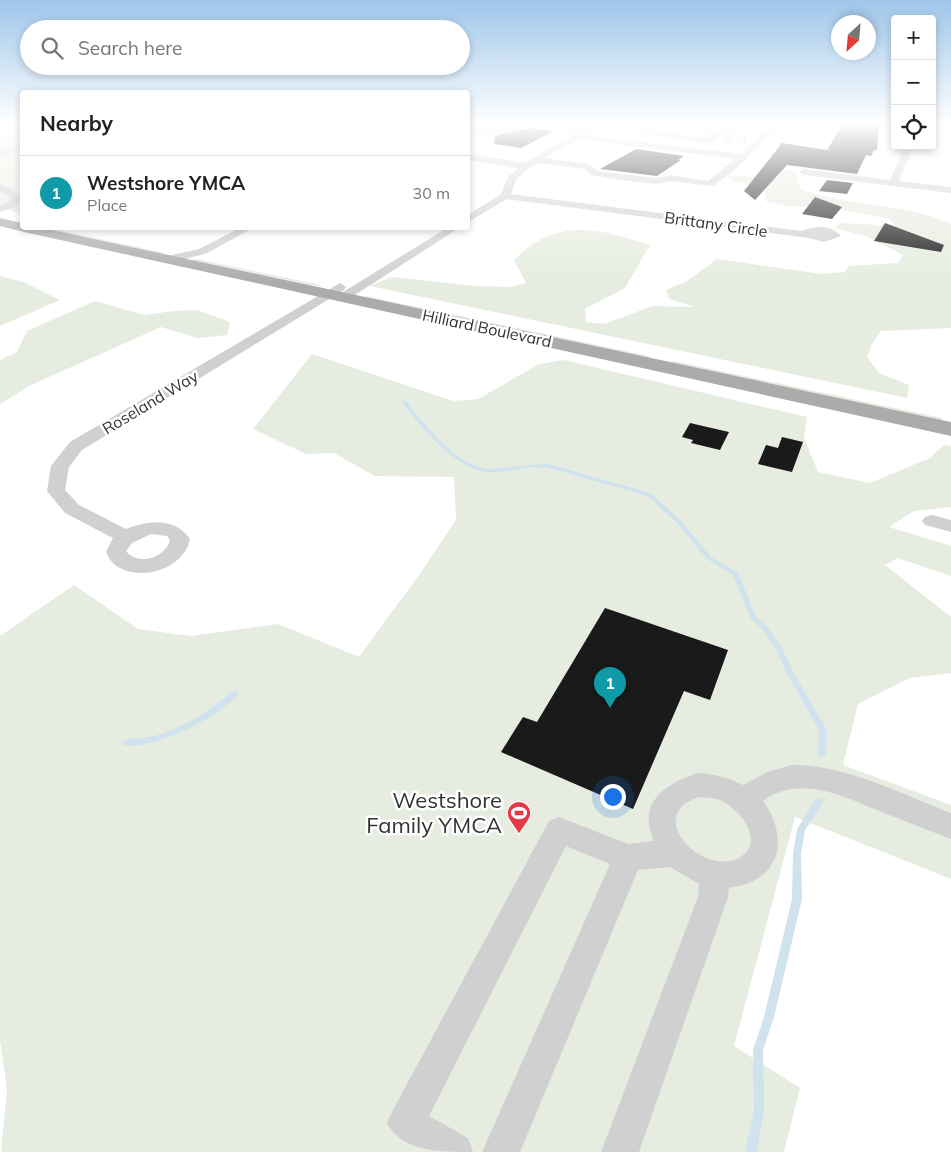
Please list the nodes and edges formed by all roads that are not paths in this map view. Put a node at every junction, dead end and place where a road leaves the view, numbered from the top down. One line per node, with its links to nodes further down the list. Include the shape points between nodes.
1 (513, 178): 9 (street)
2 (626, 178): 3 (street, via 657,182 671,178 710,184)
3 (719, 178)
4 (851, 178): 6 (street)
5 (895, 178): 6 (street)
6 (893, 183): 8 (street)
7 (0, 187): 10 (street, via 14,195)
8 (951, 190)
9 (505, 196): 13 (street); 21 (street, Brittany Circle)
10 (18, 202): 11 (street)
11 (0, 209)
12 (0, 215): 14 (main road)
13 (470, 218)
14 (20, 219)
15 (0, 222): 16 (main road, Hilliard Boulevard)
16 (20, 226)
17 (39, 230): 22 (main road, Hilliard Boulevard)
18 (69, 230): 22 (main road, Hilliard Boulevard)
19 (244, 230): 22 (street, via 202,251)
20 (450, 230): 23 (street)
21 (807, 235)
22 (179, 257): 23 (main road, Hilliard Boulevard)
23 (341, 292): 24 (main road, Hilliard Boulevard); 25 (main road, Hilliard Boulevard); 28 (street, Roseland Way, via 76,446 60,466 56,491 72,509)
24 (951, 416)
25 (951, 429)
26 (932, 521): 27 (street)
27 (951, 526)
28 (126, 538)
29 (744, 800): 30 (street, via 758,788 780,779 804,776 832,779); 31 (street, via 729,791 697,785 682,789 671,797 663,808 661,822 664,836); 33 (street, via 764,827 766,842 762,856 752,867 738,874)
30 (951, 826)
31 (675, 853): 32 (street); 33 (street, via 686,863)
32 (628, 858): 34 (street, via 559,830 406,1124); 35 (street)
33 (715, 876): 36 (street, via 713,897)
34 (454, 1152)
35 (501, 1152)
36 (620, 1152)

